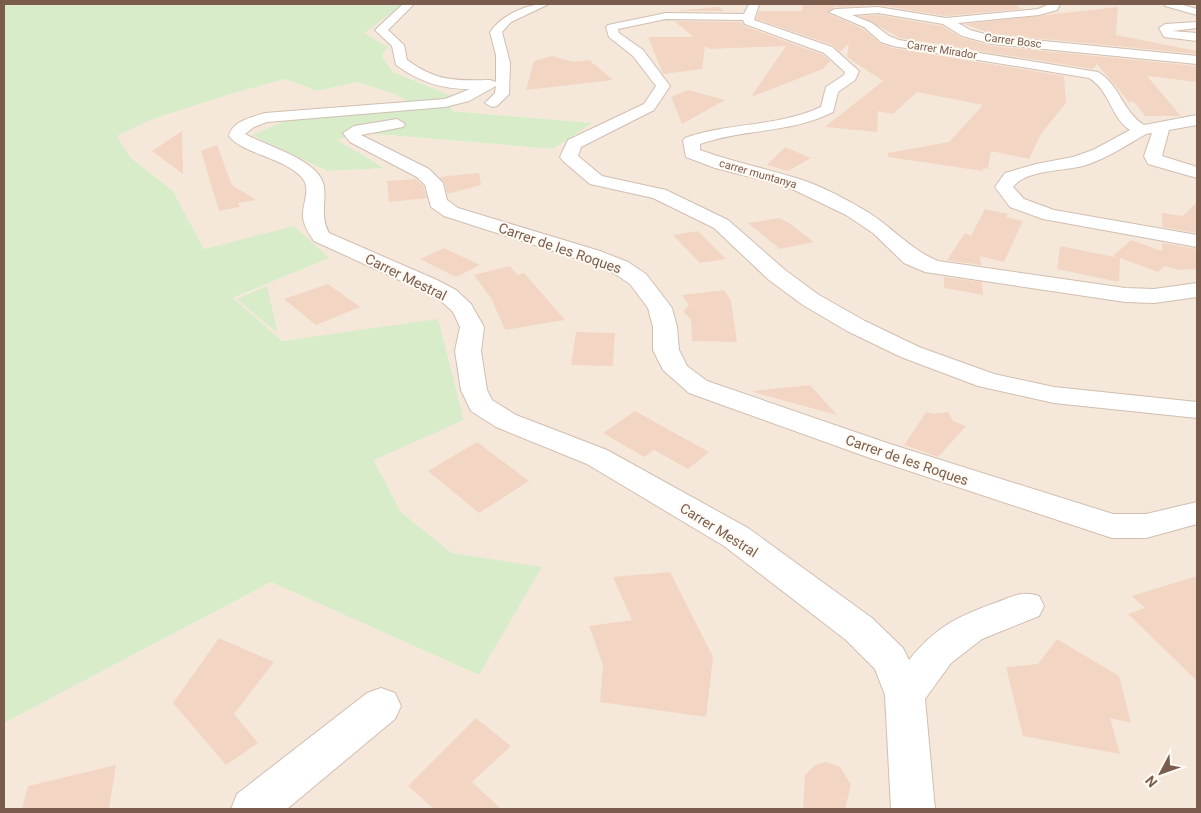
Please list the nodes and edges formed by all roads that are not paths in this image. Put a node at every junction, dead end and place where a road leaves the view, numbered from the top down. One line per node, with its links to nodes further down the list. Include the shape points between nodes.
1 (409, 4): 11 (street, via 381,30 398,45 401,62 415,73 445,85)
2 (544, 4): 11 (street, Carrer de les Roques, via 506,20 496,32 503,50)
3 (1055, 4): 7 (street, Carrer Bosc, via 1053,8 1039,12)
4 (1168, 4): 6 (street)
5 (751, 10): 17 (street, carrer muntanya, via 749,22 836,55 852,71 850,77 831,90 828,109 810,120 786,126 710,133 692,141 692,153 720,164 792,182 822,196 853,211 880,229 912,258 933,267 1125,295 1154,296); 18 (street, via 641,19 612,27 613,34 638,53 663,86 649,107 574,144 569,157 596,180 660,194 721,224 777,275 811,300 910,352 986,380 1054,395)
6 (1197, 12)
7 (946, 21): 10 (street, Carrer Bosc, via 966,33 992,40); 14 (street, Carrer Mirador, via 878,10 835,12 868,24 885,39 897,43 1093,75 1102,80 1128,122)
8 (1197, 25): 9 (street, via 1165,28 1168,34)
9 (1197, 37)
10 (1197, 60)
11 (497, 80): 19 (street, Carrer de les Roques, via 502,94 477,110 441,119 373,126 351,133 356,139 423,173 434,184 438,203 451,212 592,256 620,267 638,279 660,308 666,350 676,370 698,387 880,451 1112,526 1146,526); 21 (street, Carrer Mestral, via 464,98 445,103 265,118 248,124 238,131 237,136 309,174 315,182 312,222 321,237 448,295 463,309 472,327 468,351 474,390 481,405 506,420 597,457 736,537 859,629 890,659)
12 (1197, 120): 13 (street)
13 (1162, 127): 14 (street); 15 (street, via 1154,160)
14 (1141, 130): 16 (street, via 1099,154 1077,162 1011,177 1004,187 1017,203 1050,215)
15 (1197, 173)
16 (1197, 240)
17 (1197, 290)
18 (1197, 410)
19 (1197, 513)
20 (1026, 606): 21 (street, via 969,628 938,652)
21 (905, 695): 24 (street)
22 (381, 706): 23 (street)
23 (253, 809)
24 (913, 809)

